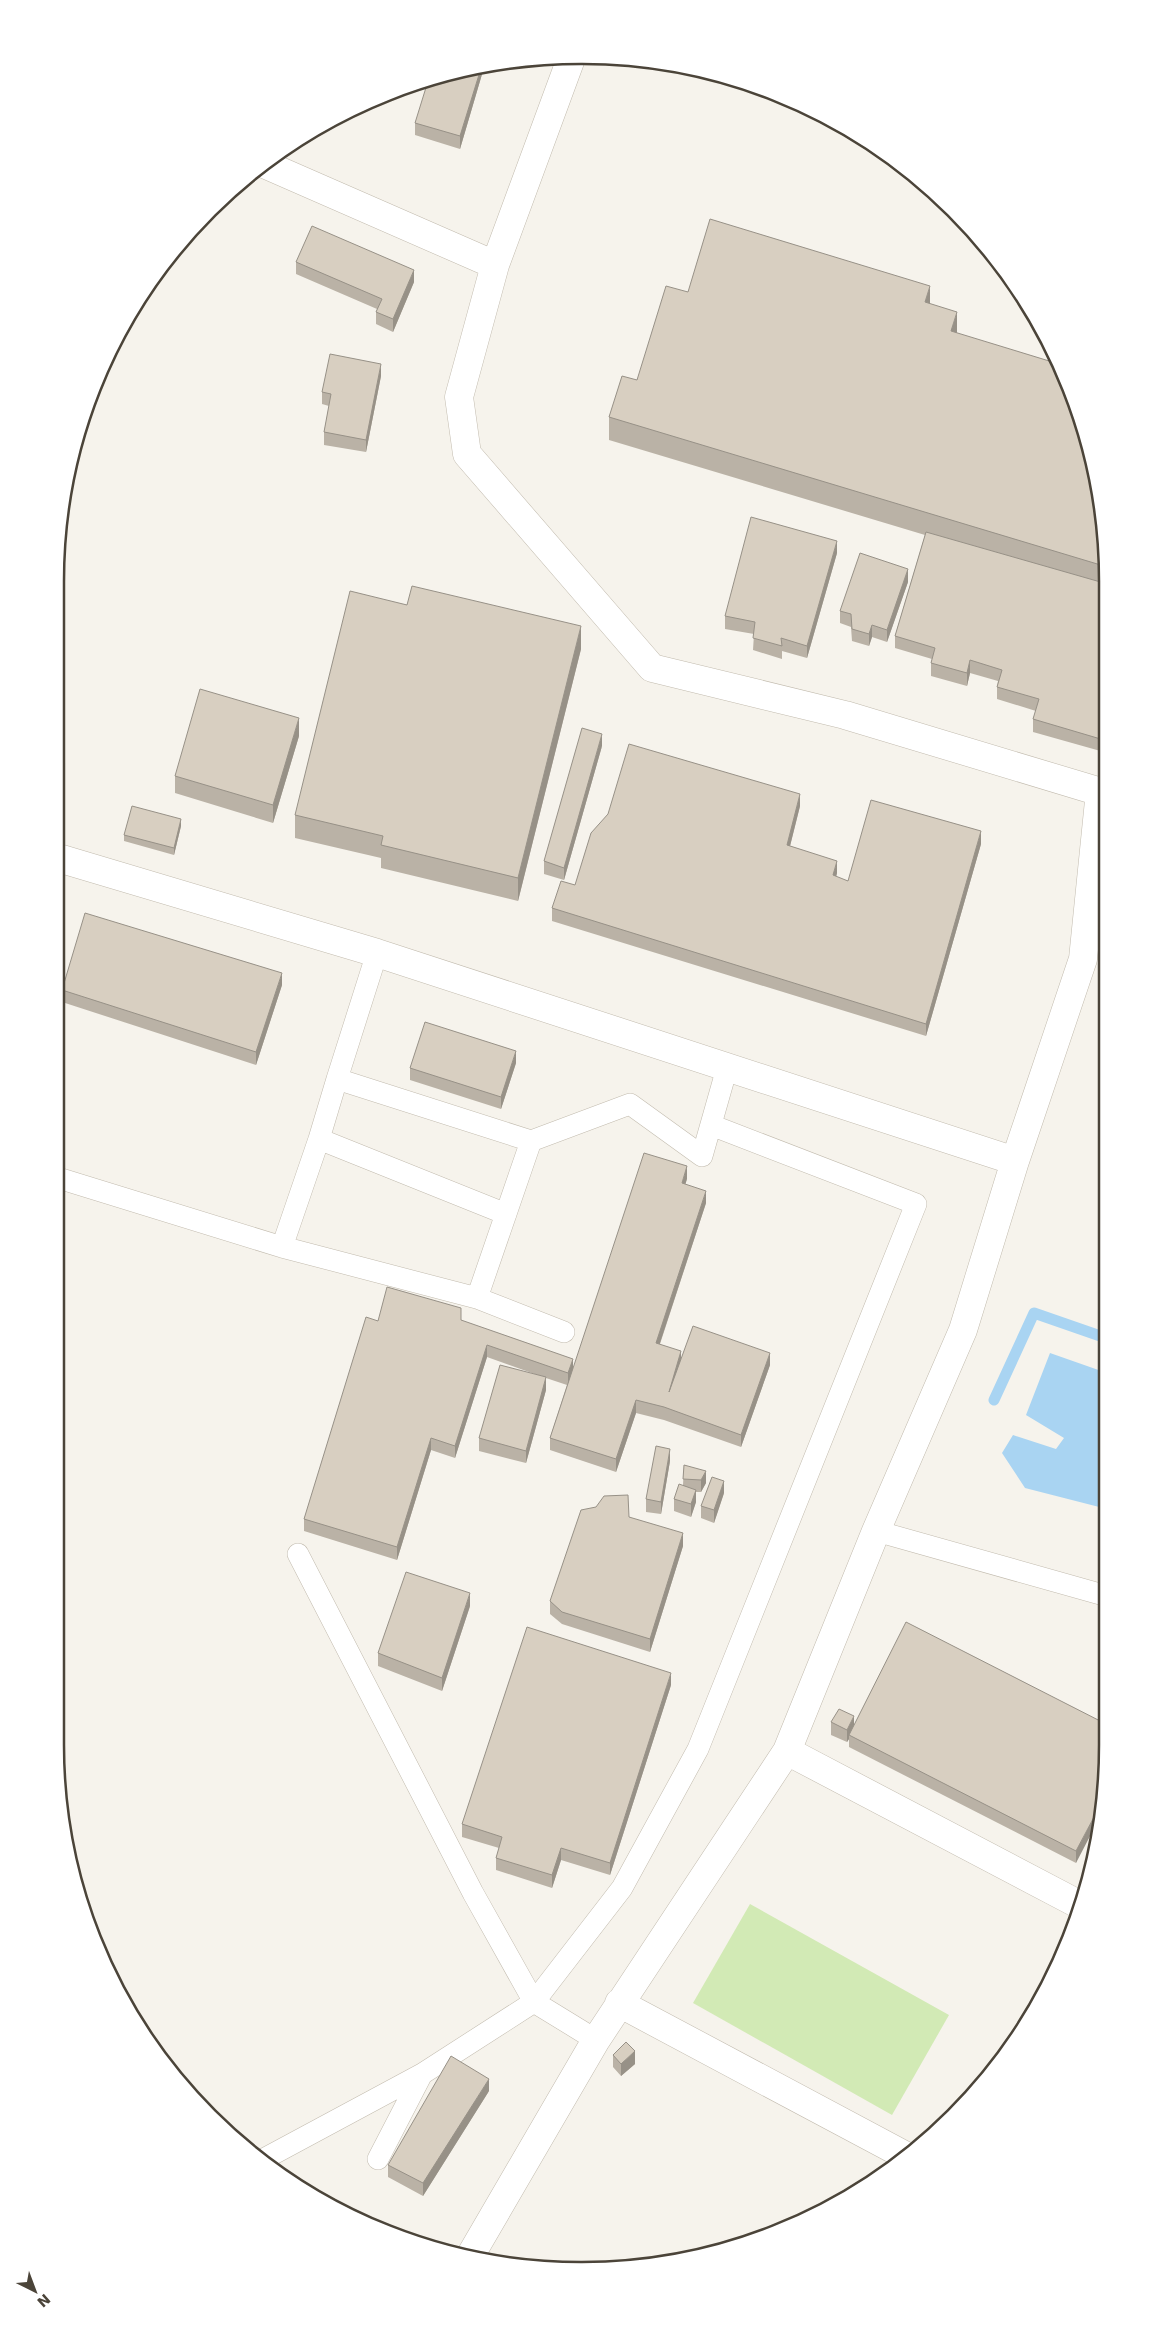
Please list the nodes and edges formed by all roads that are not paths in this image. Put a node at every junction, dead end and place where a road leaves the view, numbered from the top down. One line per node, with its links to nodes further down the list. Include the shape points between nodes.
1 (569, 64): 3 (street)
2 (271, 167): 3 (street)
3 (495, 265): 4 (street, via 459,398 466,454 652,668 845,715)
4 (1099, 791)
5 (1099, 856): 8 (street)
6 (64, 860): 7 (street)
7 (376, 953): 9 (street); 10 (lane)
8 (1094, 963): 14 (street)
9 (727, 1068): 11 (lane); 14 (street)
10 (337, 1079): 12 (lane); 13 (lane)
11 (711, 1125): 13 (lane, via 702,1156 630,1104); 25 (lane, via 916,1204 698,1749 622,1888)
12 (319, 1139): 16 (lane); 17 (lane)
13 (531, 1142): 16 (lane)
14 (1016, 1161): 20 (street, via 962,1330)
15 (64, 1181): 17 (lane)
16 (506, 1214): 18 (lane)
17 (282, 1247): 18 (lane)
18 (478, 1298): 19 (lane)
19 (564, 1332)
20 (876, 1531): 22 (lane); 23 (street)
21 (298, 1554): 25 (lane, via 473,1893)
22 (1099, 1593)
23 (787, 1751): 24 (street); 26 (street)
24 (1074, 1903)
25 (534, 2002): 27 (lane); 28 (lane)
26 (619, 2003): 27 (street); 29 (street)
27 (596, 2040): 32 (street)
28 (422, 2074): 30 (lane); 31 (lane)
29 (900, 2153)
30 (268, 2157)
31 (378, 2159)
32 (472, 2250)

